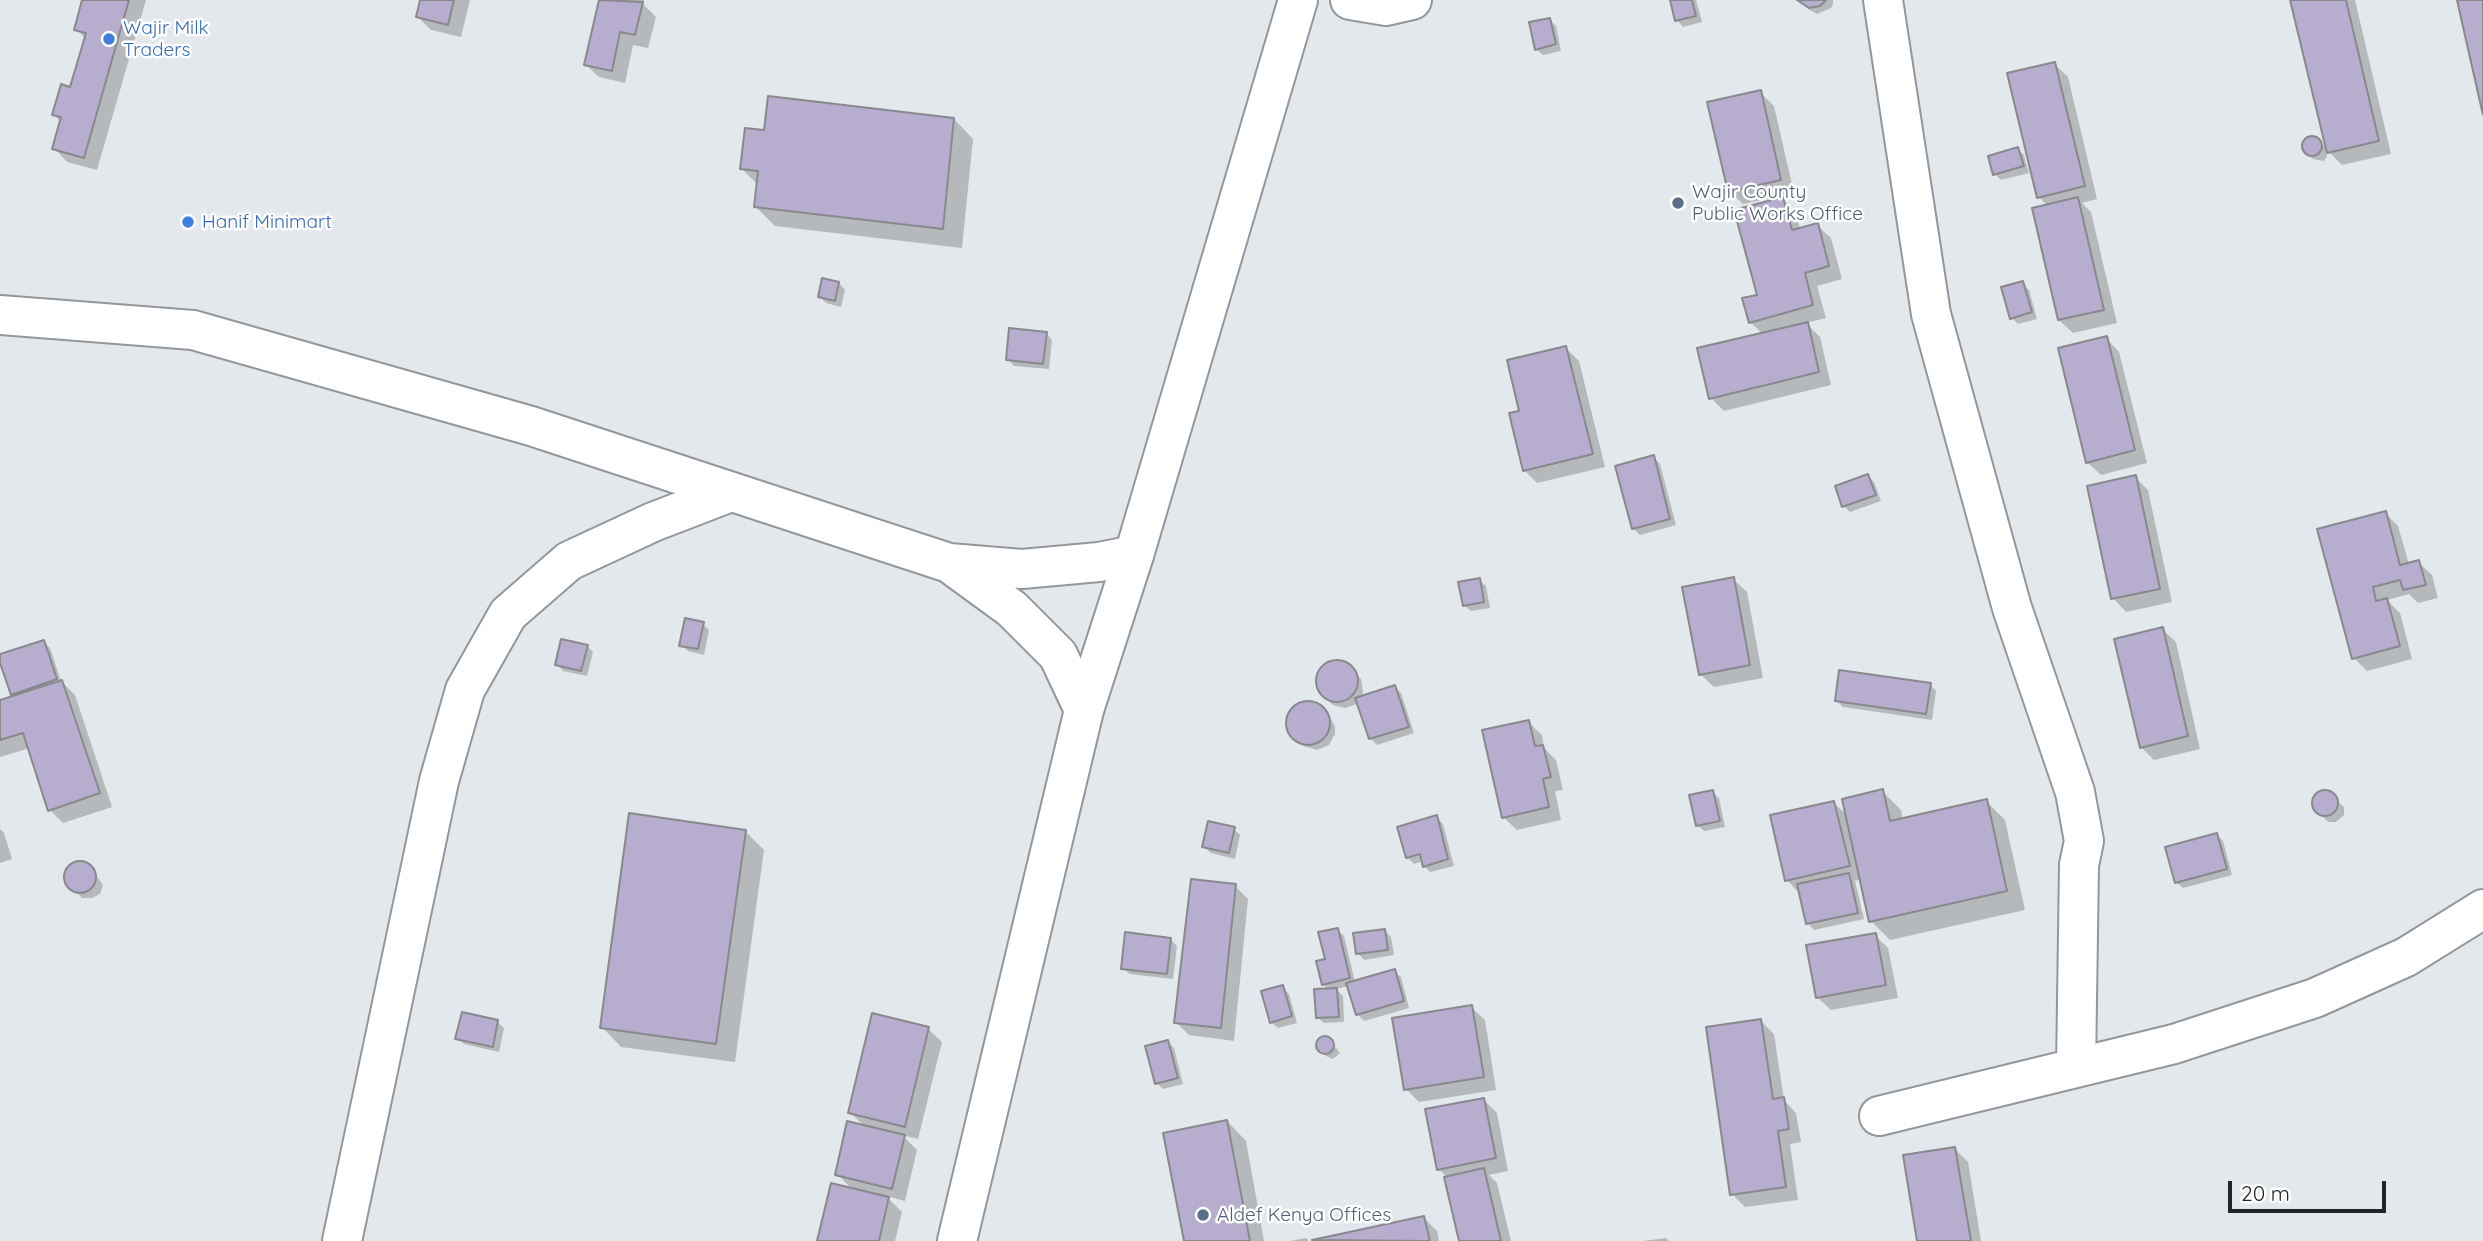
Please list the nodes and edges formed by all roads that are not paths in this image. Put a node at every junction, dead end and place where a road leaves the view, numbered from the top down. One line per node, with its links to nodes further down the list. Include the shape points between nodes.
1 (1298, 0): 7 (street)
2 (1350, 0): 3 (street, via 1387,6)
3 (1412, 0)
4 (1883, 0): 11 (street, via 1931,314 2012,608 2075,792 2084,841 2079,865)
5 (0, 315): 6 (street, via 192,330 531,426)
6 (732, 492): 8 (street); 13 (street, via 569,561 508,614 465,690 439,781)
7 (1134, 555): 8 (street, via 1022,569); 9 (street)
8 (949, 563): 9 (street, via 1012,608 1058,655)
9 (1084, 710): 14 (street)
10 (2483, 909): 11 (street, via 2406,957 2315,998 2174,1044)
11 (2076, 1068): 12 (street)
12 (1879, 1116)
13 (342, 1241)
14 (957, 1241)

